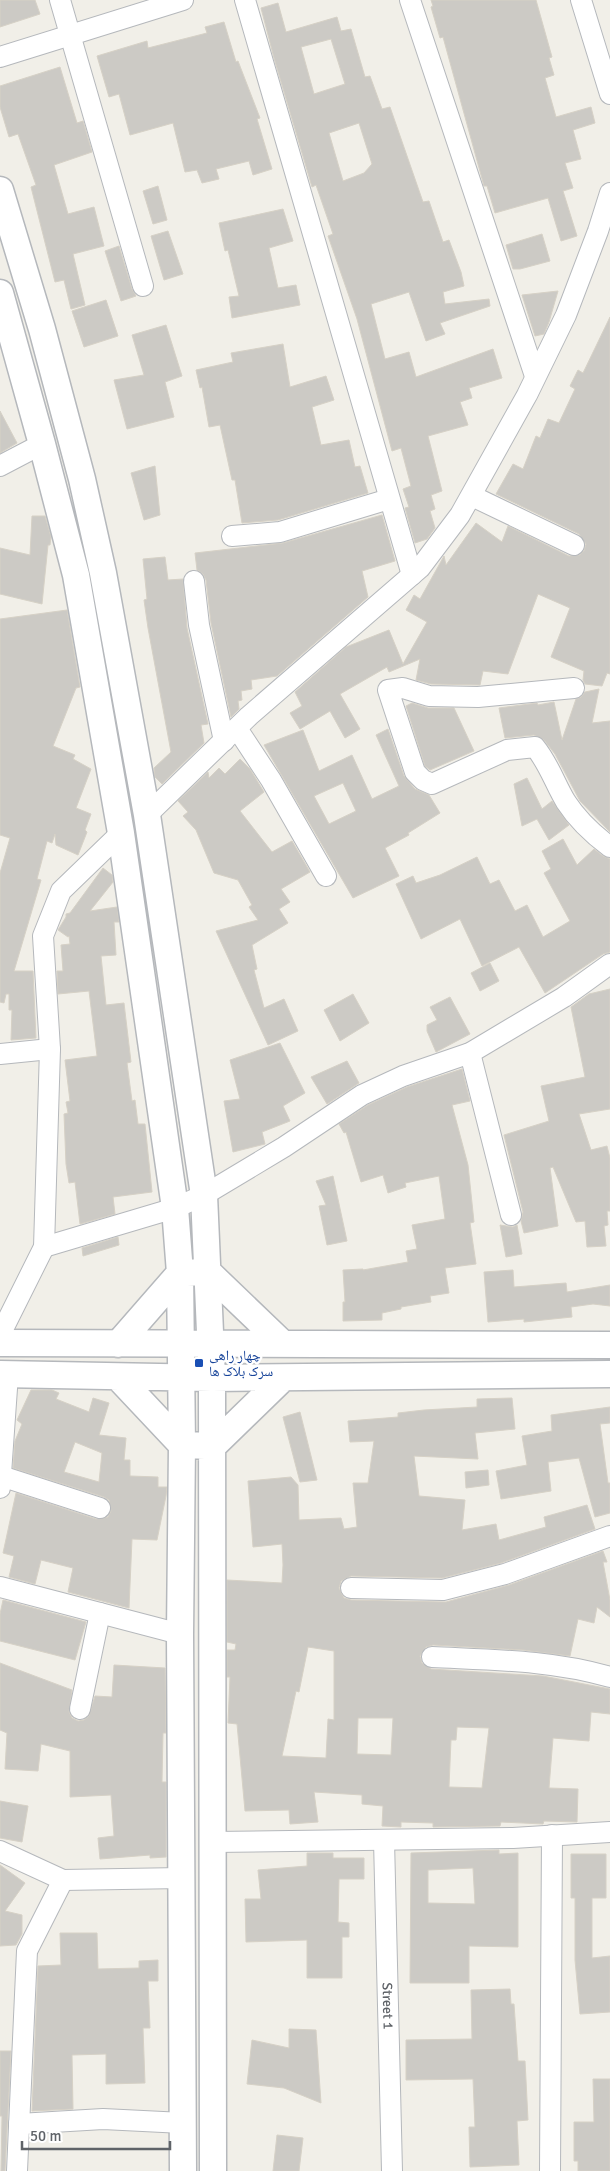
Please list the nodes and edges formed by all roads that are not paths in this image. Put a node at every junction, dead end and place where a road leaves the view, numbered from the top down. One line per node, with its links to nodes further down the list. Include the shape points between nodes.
1 (60, 0): 6 (street)
2 (183, 0): 6 (street)
3 (245, 0): 17 (street)
4 (410, 0): 13 (street)
5 (582, 0): 8 (street)
6 (70, 35): 7 (street); 11 (street)
7 (0, 57)
8 (610, 94)
9 (0, 190): 24 (street, via 82,479 103,573)
10 (610, 193): 13 (street, via 566,315)
11 (143, 286)
12 (0, 293): 14 (street)
13 (535, 376): 16 (street)
14 (42, 444): 15 (street); 25 (street, via 76,575)
15 (0, 466)
16 (472, 496): 19 (street); 20 (street)
17 (389, 499): 18 (street, via 280,532); 20 (street)
18 (232, 536)
19 (574, 545)
20 (412, 575): 23 (street)
21 (194, 581): 23 (street, via 198,625)
22 (574, 688): 26 (street, via 478,697 429,696 403,688 388,690 415,772 424,780 432,784 507,750 535,748 567,803 594,835)
23 (231, 735): 24 (street); 27 (street, via 270,780)
24 (147, 814): 32 (street)
25 (121, 833): 29 (street, via 61,891 43,936); 33 (street)
26 (610, 847)
27 (326, 876)
28 (610, 964): 30 (street, via 564,997)
29 (50, 1049): 31 (street); 35 (street)
30 (470, 1053): 32 (street, via 403,1076 362,1095 284,1148); 34 (street)
31 (0, 1054)
32 (204, 1195): 33 (street); 36 (street)
33 (175, 1208): 35 (street); 37 (street)
34 (511, 1215)
35 (44, 1247): 38 (street)
36 (208, 1272): 37 (street); 42 (street); 43 (street)
37 (180, 1273): 40 (street); 41 (street)
38 (0, 1335)
39 (0, 1343): 40 (street)
40 (118, 1344): 41 (street)
41 (181, 1344): 42 (street); 48 (street)
42 (211, 1344): 43 (street); 49 (street)
43 (283, 1344): 44 (street)
44 (610, 1345)
45 (4, 1374): 47 (street); 53 (street)
46 (610, 1374): 50 (street)
47 (118, 1376): 48 (street); 51 (street)
48 (181, 1378): 49 (street); 51 (street)
49 (212, 1378): 50 (street); 52 (street)
50 (283, 1378): 52 (street)
51 (182, 1445): 52 (street); 59 (street)
52 (213, 1446): 66 (street)
53 (0, 1482): 54 (street)
54 (100, 1508)
55 (610, 1536): 57 (street, via 505,1574 443,1590)
56 (0, 1587): 58 (street)
57 (351, 1588)
58 (100, 1613): 59 (street); 62 (street)
59 (180, 1634): 68 (street)
60 (432, 1657): 61 (street, via 540,1663)
61 (610, 1677)
62 (80, 1709)
63 (610, 1832): 64 (street)
64 (552, 1835): 65 (street); 76 (street)
65 (384, 1840): 66 (street); 75 (street, Street 1)
66 (213, 1842): 74 (street)
67 (0, 1851): 69 (street)
68 (182, 1878): 69 (street); 70 (street)
69 (63, 1880): 71 (street, via 27,1951)
70 (183, 2123): 71 (street, via 103,2119); 73 (street)
71 (19, 2124): 72 (street)
72 (17, 2171)
73 (183, 2171)
74 (213, 2171)
75 (392, 2171)
76 (550, 2171)

